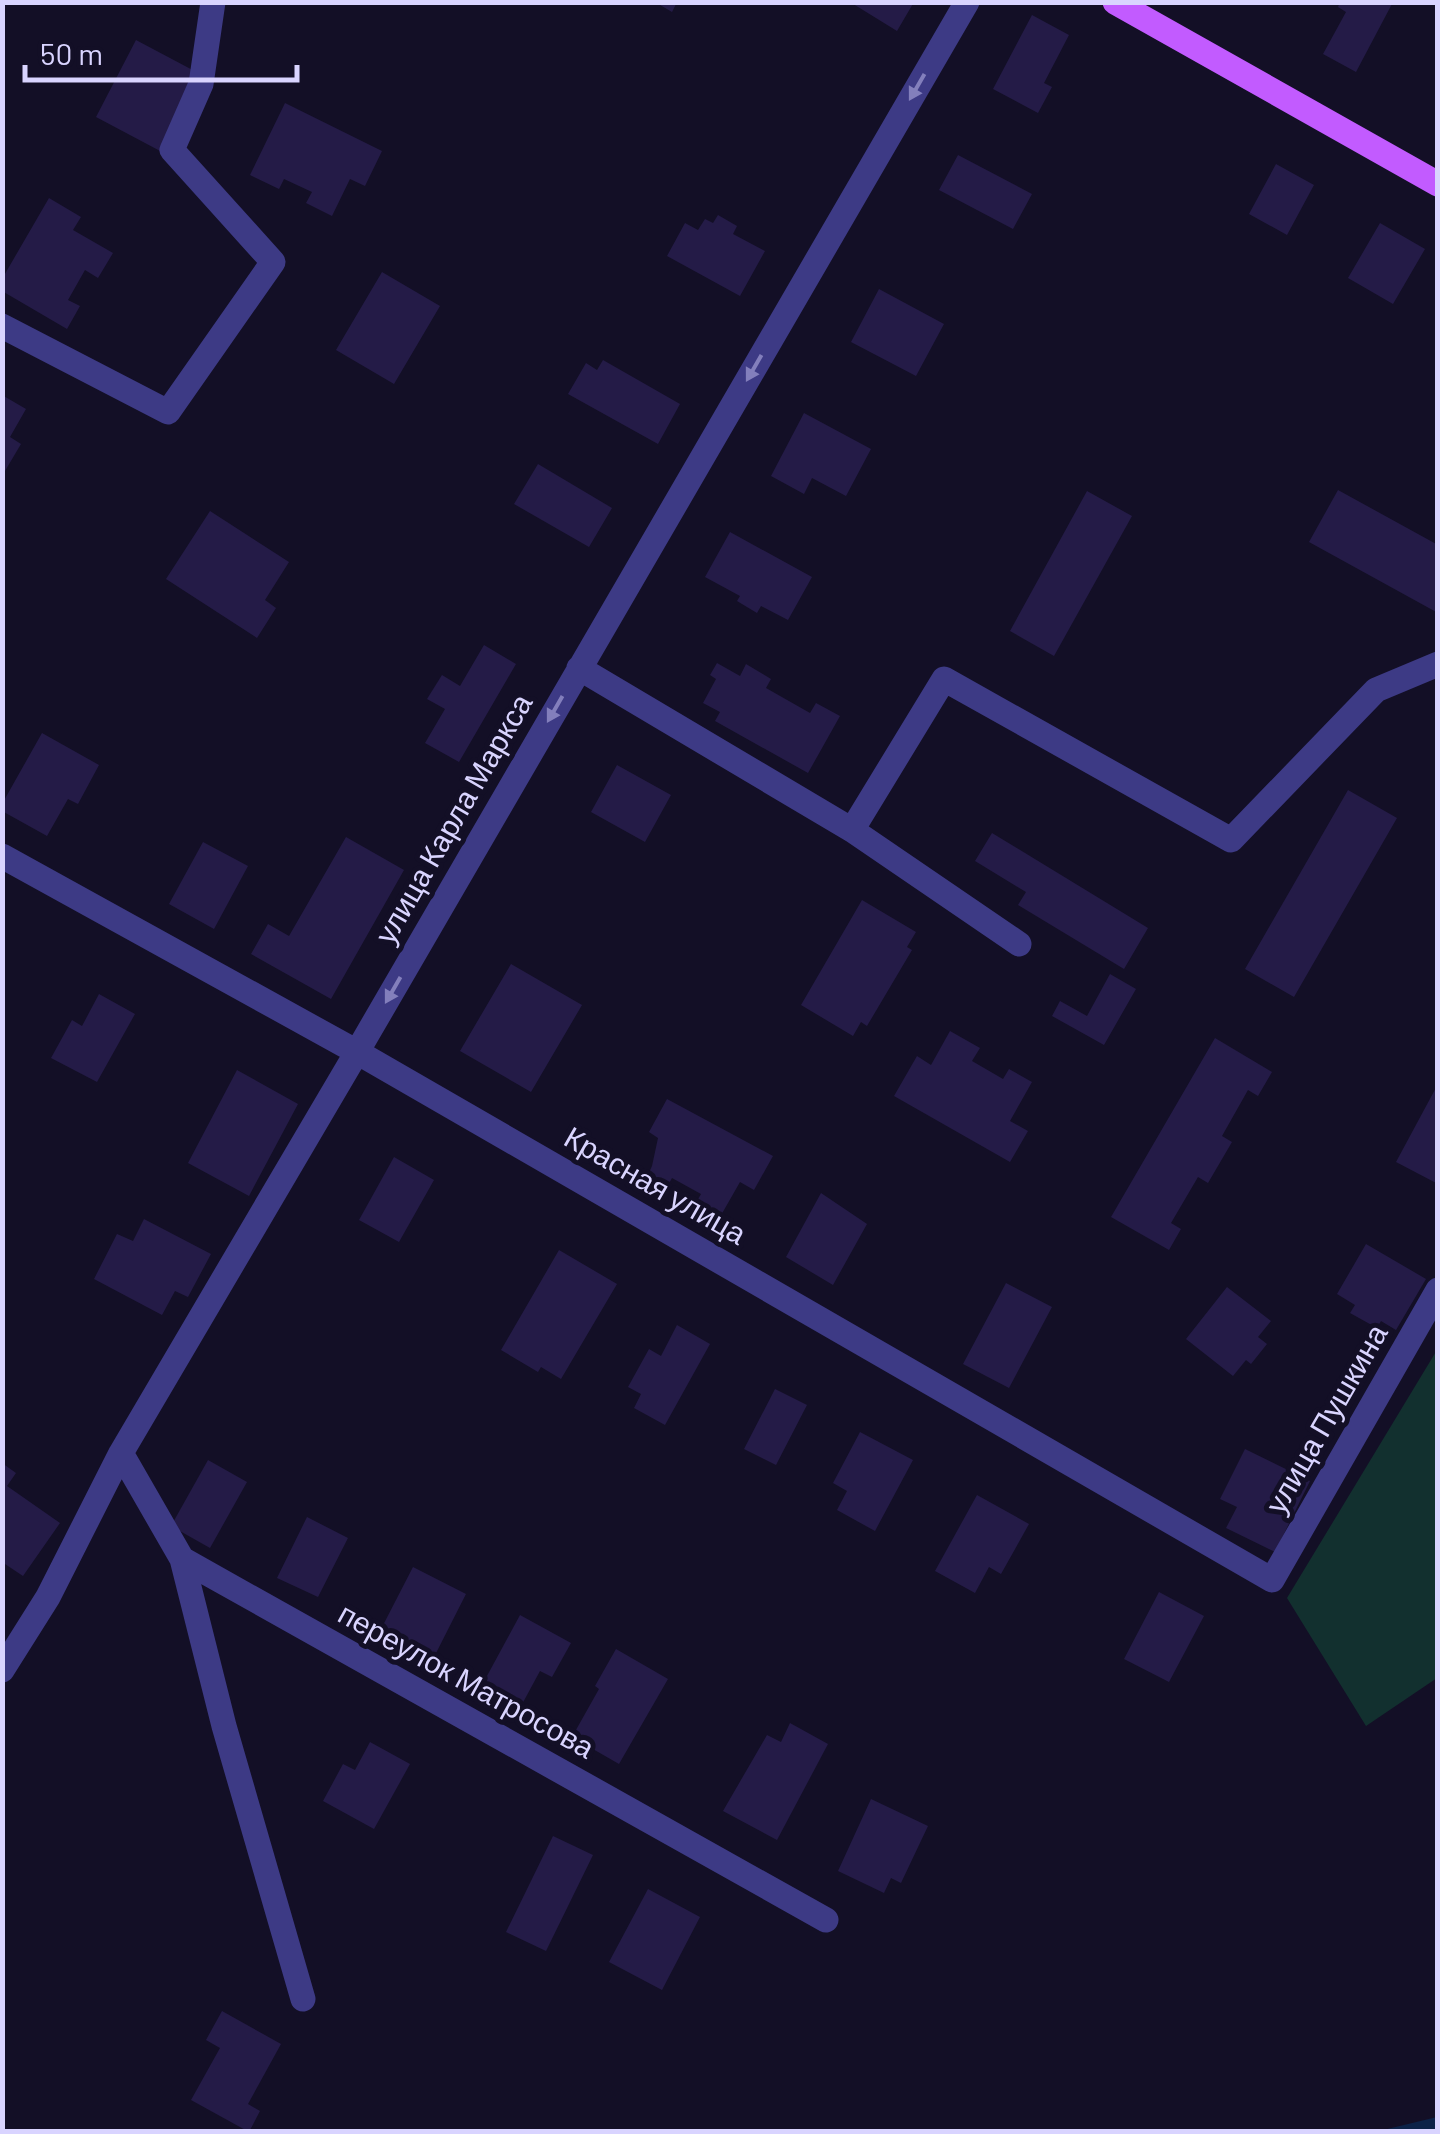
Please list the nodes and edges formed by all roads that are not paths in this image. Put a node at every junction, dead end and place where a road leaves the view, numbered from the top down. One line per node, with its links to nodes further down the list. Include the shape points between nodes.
1 (213, 2): 5 (street, via 201,84 172,150 273,262 168,412)
2 (966, 2): 7 (street, улица Карла Маркса, one-way to 7)
3 (1115, 2): 4 (main road)
4 (1438, 184)
5 (2, 326)
6 (1438, 664): 8 (street, via 1376,690 1231,840 944,679)
7 (579, 668): 8 (street); 11 (street, улица Карла Маркса, one-way to 11)
8 (852, 830): 10 (street)
9 (2, 856): 11 (street, Красная улица)
10 (1019, 944)
11 (357, 1052): 13 (street, улица Карла Маркса); 15 (street, Красная улица)
12 (1438, 1290): 15 (street, улица Пушкина)
13 (121, 1453): 14 (street); 16 (street, улица Карла Маркса, via 48,1597)
14 (182, 1559): 17 (street, переулок Матросова); 18 (street)
15 (1272, 1580)
16 (2, 1670)
17 (826, 1920)
18 (303, 1999)

